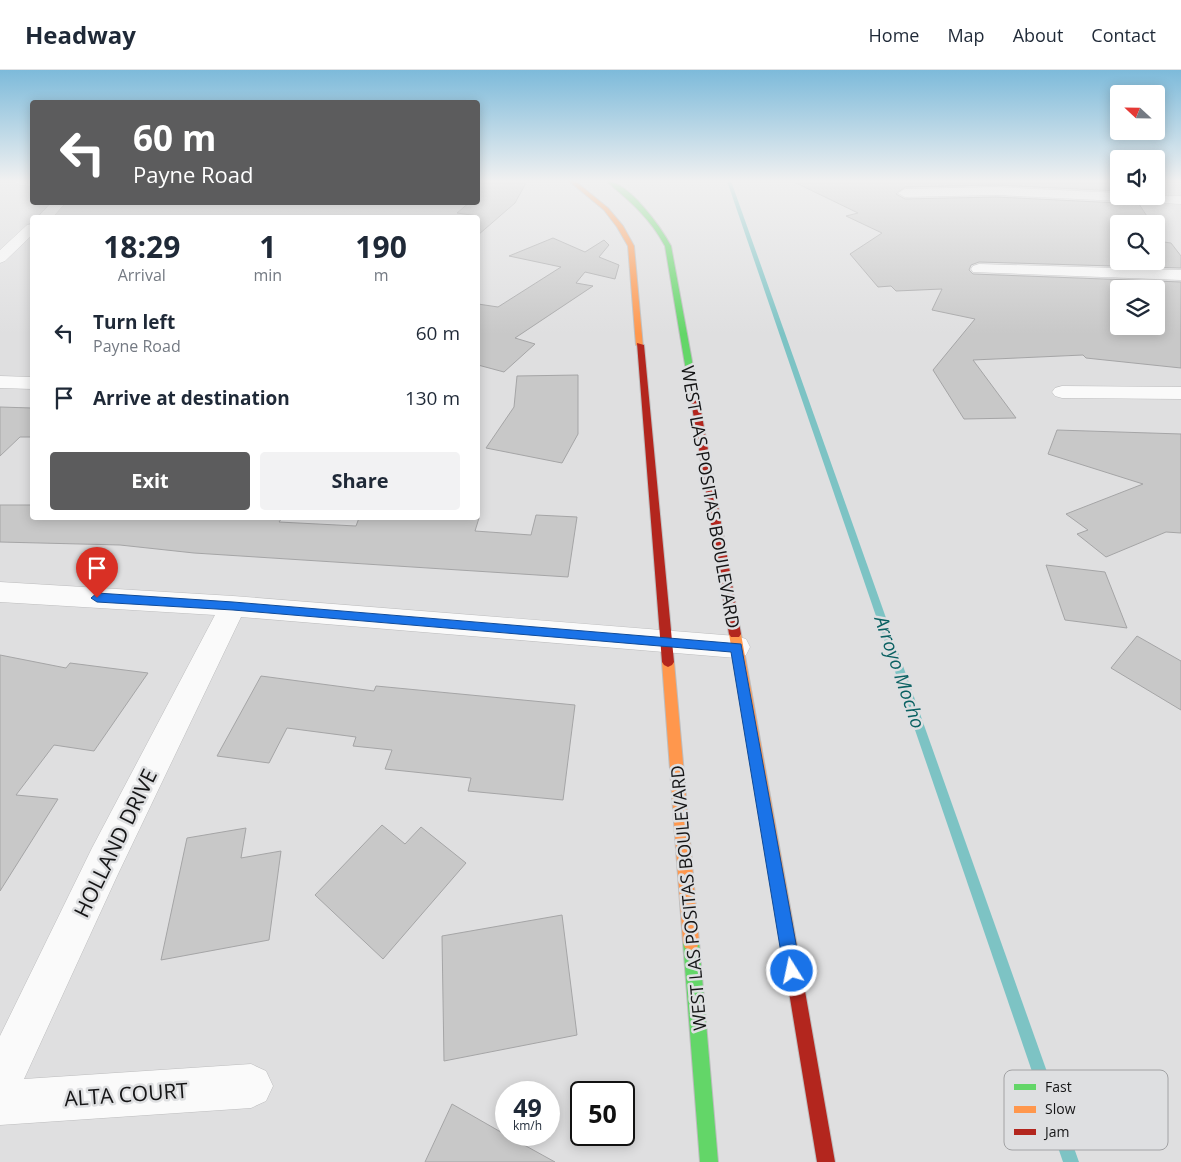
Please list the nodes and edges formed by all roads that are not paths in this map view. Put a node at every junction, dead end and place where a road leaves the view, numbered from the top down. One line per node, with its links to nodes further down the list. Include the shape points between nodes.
1 (27, 232): 4 (street)
2 (624, 232): 14 (main road, WEST LAS POSITAS BOULEVARD, via 631,246)
3 (662, 232): 15 (main road, WEST LAS POSITAS BOULEVARD, via 668,246)
4 (1, 255): 5 (street)
5 (23, 255)
6 (979, 269): 7 (street)
7 (1181, 276)
8 (0, 382): 9 (street)
9 (30, 383)
10 (1062, 392): 11 (street)
11 (1181, 393)
12 (0, 592): 13 (street)
13 (233, 606): 14 (street); 16 (street, HOLLAND DRIVE, via 105,861)
14 (667, 643): 15 (street); 19 (main road, WEST LAS POSITAS BOULEVARD)
15 (736, 647): 20 (main road, WEST LAS POSITAS BOULEVARD)
16 (0, 1083)
17 (251, 1086): 18 (street, ALTA COURT)
18 (0, 1103)
19 (709, 1162)
20 (826, 1162)

